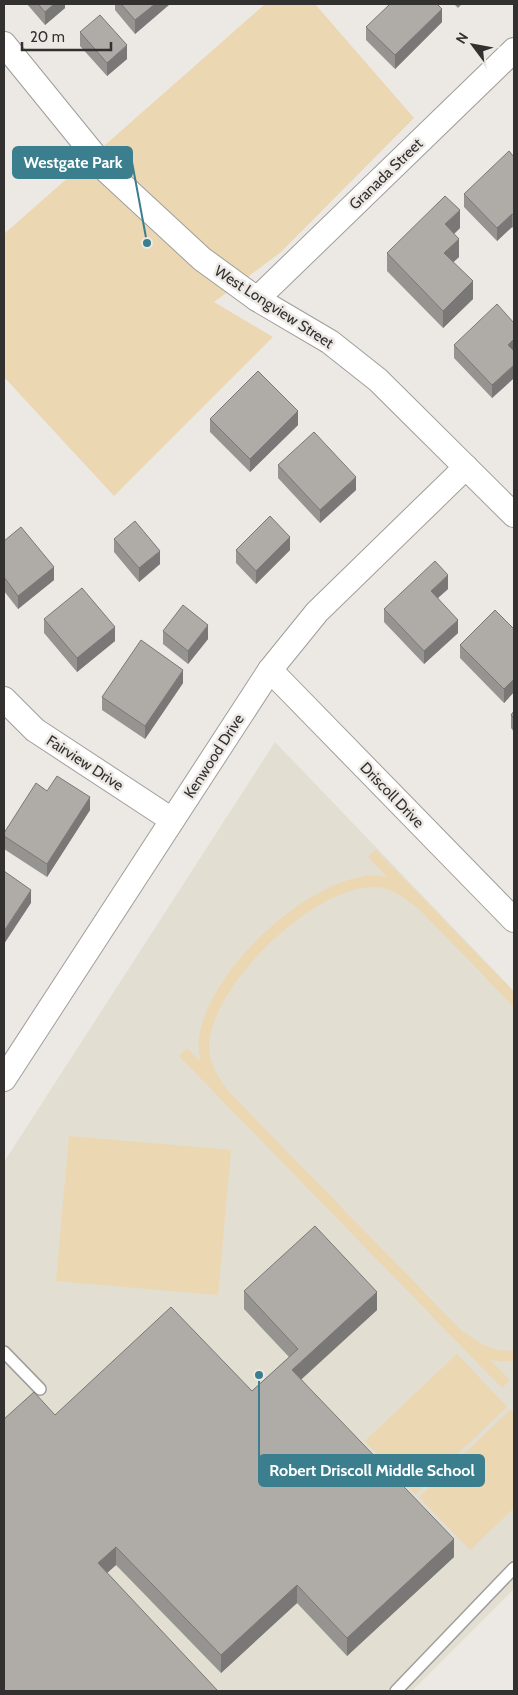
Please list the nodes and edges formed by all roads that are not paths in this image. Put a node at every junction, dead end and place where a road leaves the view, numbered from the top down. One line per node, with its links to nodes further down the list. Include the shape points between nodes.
1 (4, 44): 3 (street, West Longview Street, via 108,172 202,259)
2 (514, 50): 3 (street, Granada Street)
3 (257, 299): 4 (street, West Longview Street, via 330,342 378,380)
4 (466, 467): 5 (street, West Longview Street); 6 (street, Kenwood Drive, via 317,612)
5 (514, 515)
6 (270, 670): 8 (street, Kenwood Drive); 9 (street, Driscoll Drive)
7 (4, 698): 8 (street, Fairview Drive, via 35,730)
8 (172, 820): 10 (street, Kenwood Drive)
9 (514, 920)
10 (4, 1079)
11 (4, 1352): 12 (lane)
12 (40, 1389)
13 (514, 1568): 14 (lane)
14 (396, 1691)

